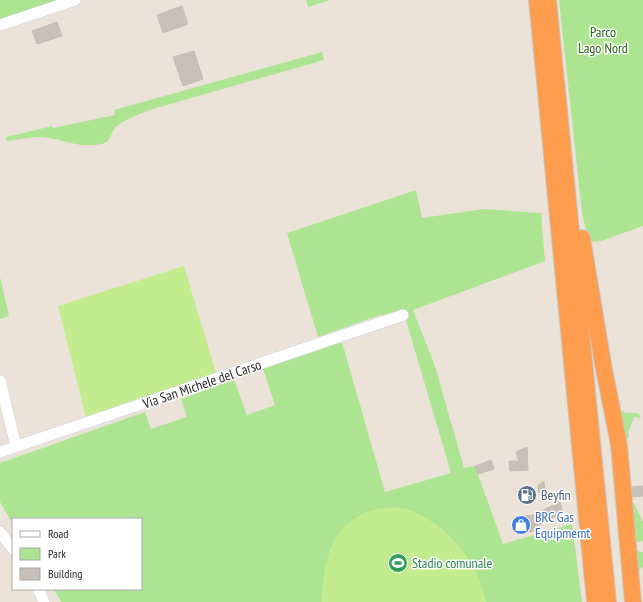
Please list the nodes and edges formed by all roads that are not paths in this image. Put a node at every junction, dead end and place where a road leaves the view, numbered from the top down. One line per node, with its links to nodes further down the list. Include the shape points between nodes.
1 (75, 0): 4 (street)
2 (537, 0): 14 (highway)
3 (548, 0): 5 (highway)
4 (0, 25)
5 (554, 53): 15 (highway); 16 (highway, via 561,66 584,251 619,445)
6 (403, 315): 8 (street, Via San Michele del Carso)
7 (0, 381): 8 (street)
8 (16, 446): 9 (street, Via San Michele del Carso)
9 (0, 452)
10 (0, 532): 11 (street)
11 (12, 548)
12 (38, 590): 13 (street)
13 (44, 602)
14 (595, 602)
15 (608, 602)
16 (634, 602)

